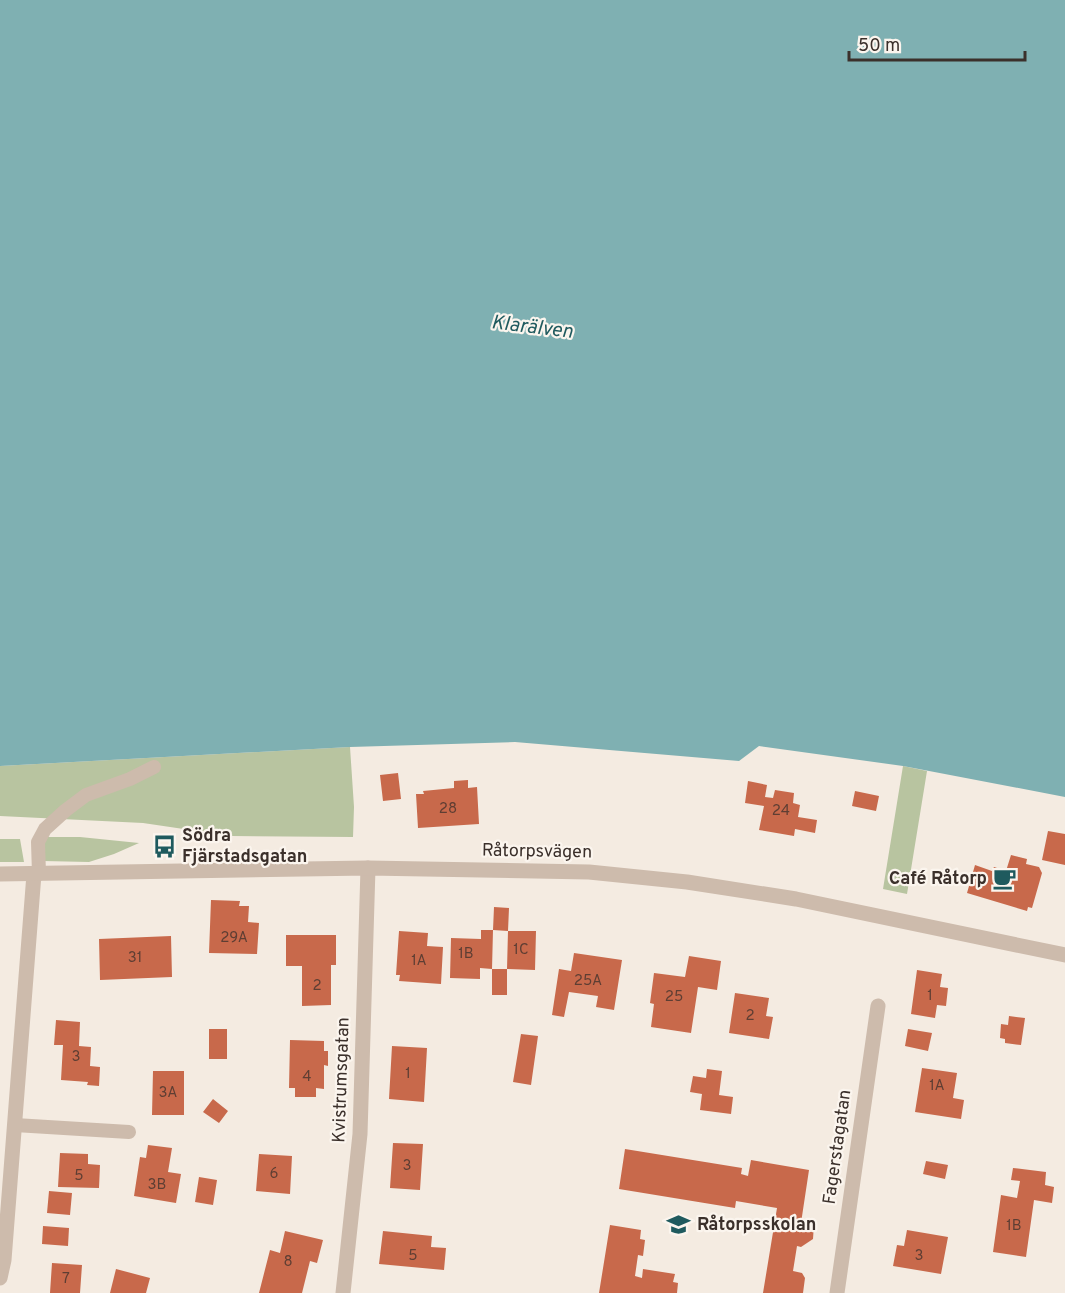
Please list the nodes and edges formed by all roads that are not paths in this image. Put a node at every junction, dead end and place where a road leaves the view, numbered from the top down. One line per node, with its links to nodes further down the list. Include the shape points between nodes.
1 (154, 767): 4 (lane, via 86,795 59,816 40,836)
2 (368, 868): 4 (street, Råtorpsvägen); 5 (street, Råtorpsvägen, via 589,872 687,882 796,899); 10 (street, Kvistrumsgatan, via 360,1134)
3 (0, 874): 4 (street, Råtorpsvägen)
4 (37, 874): 7 (street)
5 (1065, 955)
6 (878, 1006): 11 (street, Fagerstagatan)
7 (15, 1125): 8 (lane); 9 (street)
8 (129, 1132)
9 (0, 1278)
10 (343, 1293)
11 (837, 1293)

